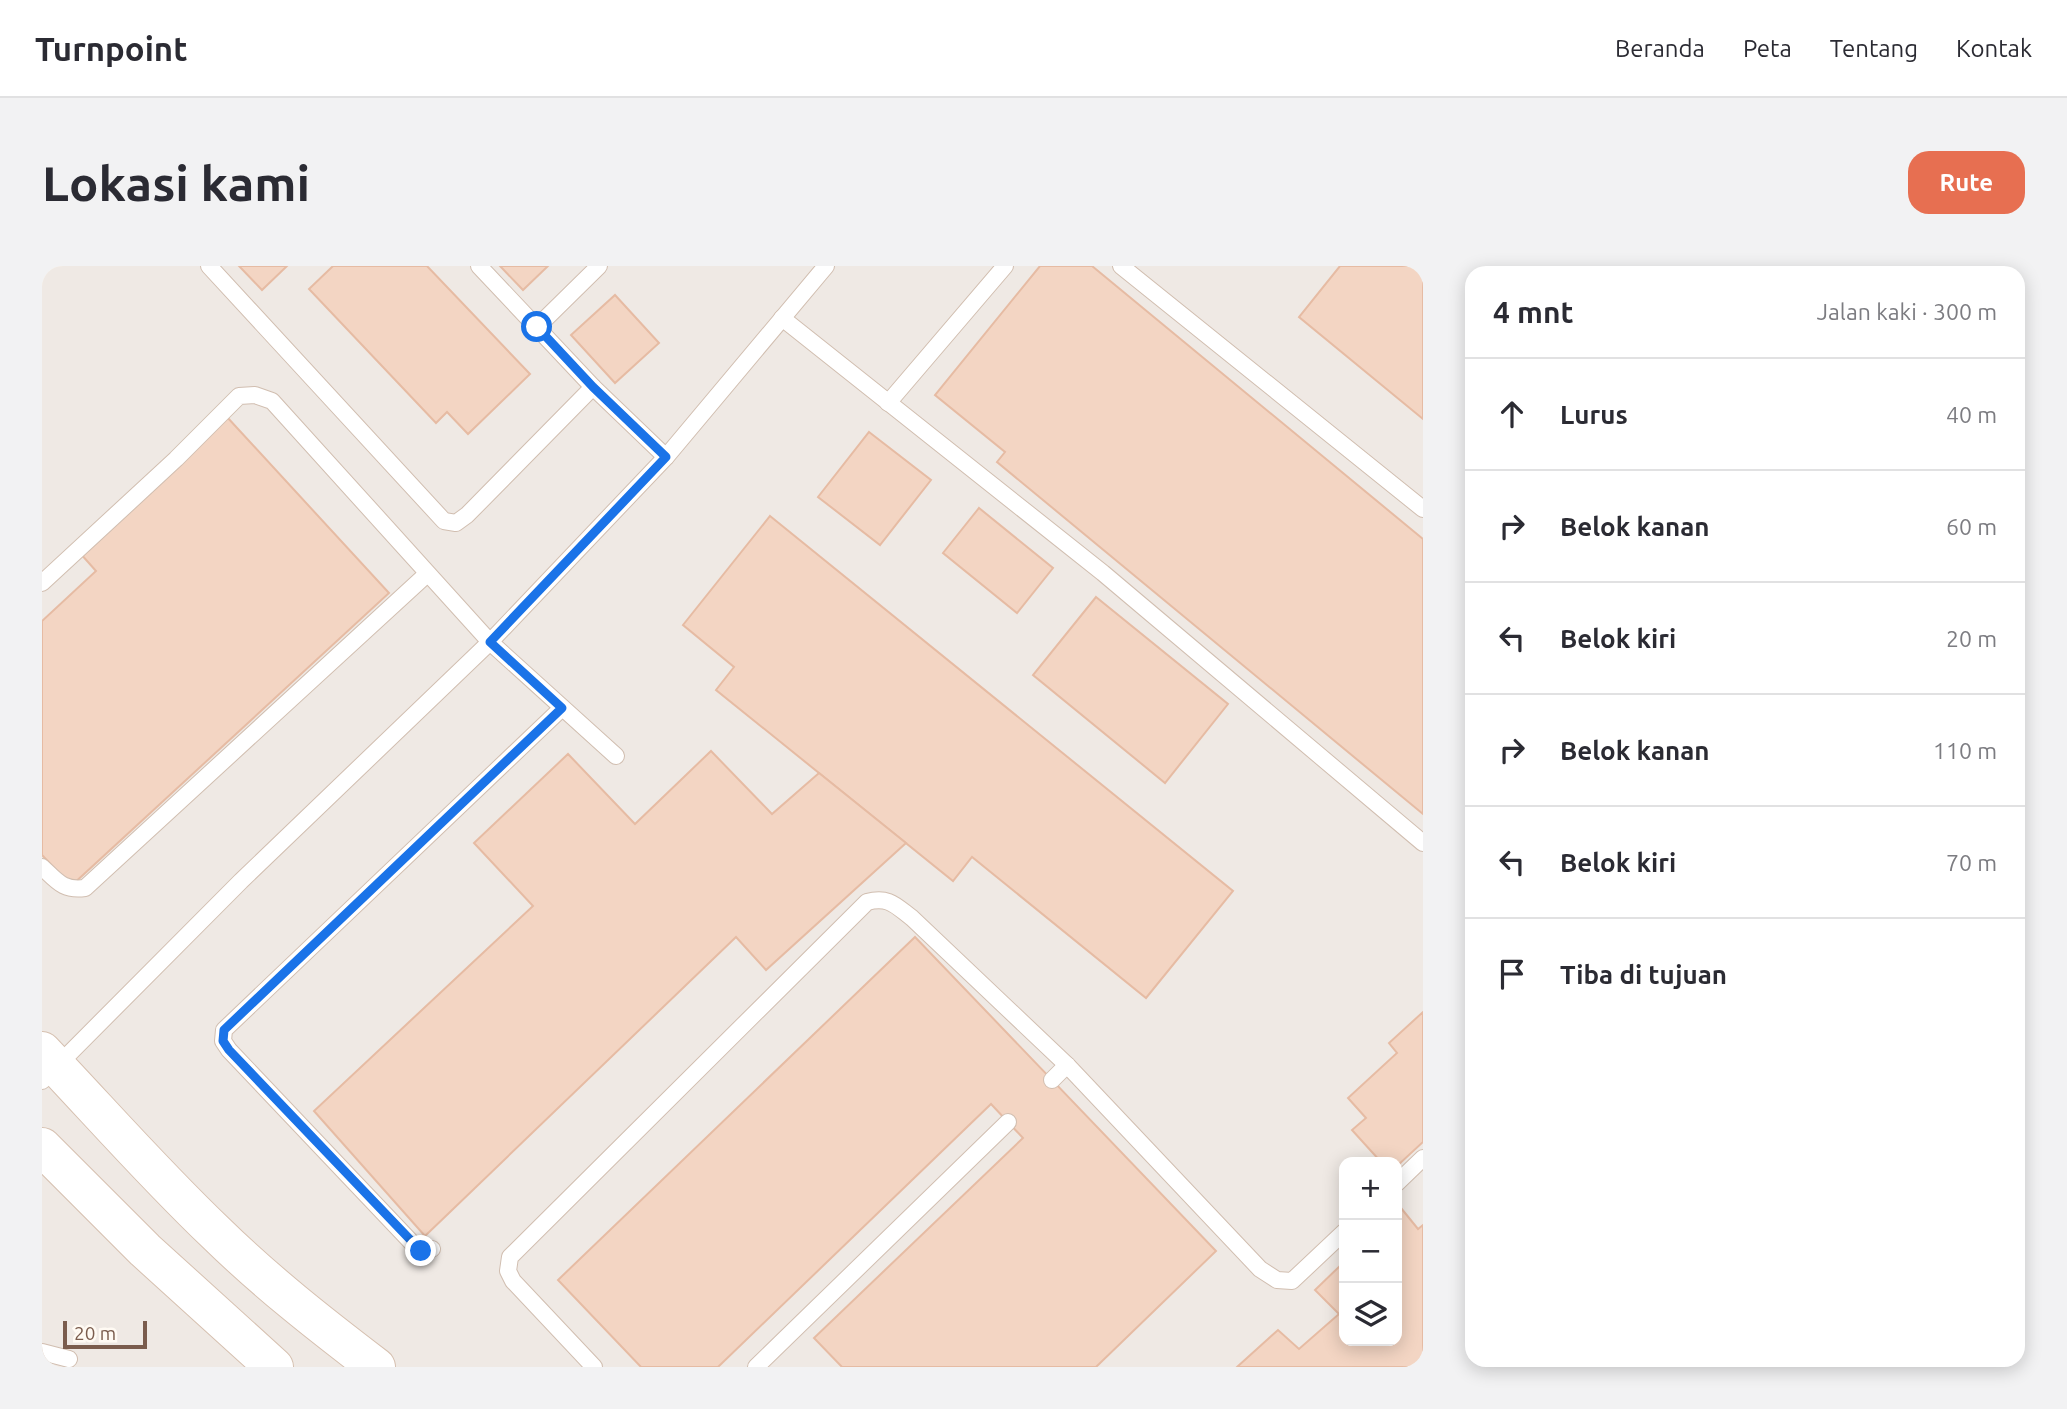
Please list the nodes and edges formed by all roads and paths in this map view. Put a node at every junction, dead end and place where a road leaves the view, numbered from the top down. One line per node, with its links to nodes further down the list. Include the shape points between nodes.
1 (209, 266): 9 (lane, via 444,521 456,523 467,515)
2 (479, 266): 8 (lane)
3 (599, 266): 8 (lane)
4 (826, 266): 7 (lane)
5 (1005, 266): 10 (lane)
6 (1121, 266): 12 (lane)
7 (782, 318): 10 (lane); 11 (lane)
8 (537, 327): 9 (lane)
9 (593, 387): 11 (lane)
10 (888, 403): 18 (lane, via 1103,573)
11 (666, 457): 15 (lane)
12 (1423, 509)
13 (427, 574): 14 (lane, via 272,401 255,395 239,396); 15 (lane); 19 (lane, via 85,888 72,890 59,884)
14 (42, 583)
15 (490, 642): 16 (lane); 21 (lane)
16 (562, 708): 17 (lane); 28 (lane, via 224,1030 223,1041 257,1080 414,1245 421,1251)
17 (616, 757)
18 (1423, 844)
19 (42, 867)
20 (1067, 1065): 22 (lane); 27 (lane, via 1270,1276 1293,1281); 33 (lane, via 912,918 891,902 867,902 510,1257 508,1271 513,1281)
21 (47, 1066): 32 (street, via 216,1234 301,1310)
22 (1052, 1080)
23 (1008, 1122): 34 (lane)
24 (42, 1147): 31 (street, via 145,1250)
25 (1423, 1158): 26 (lane)
26 (1402, 1178)
27 (1339, 1236)
28 (432, 1249)
29 (42, 1352): 30 (lane)
30 (69, 1359)
31 (274, 1367)
32 (376, 1367)
33 (594, 1367)
34 (756, 1367)

